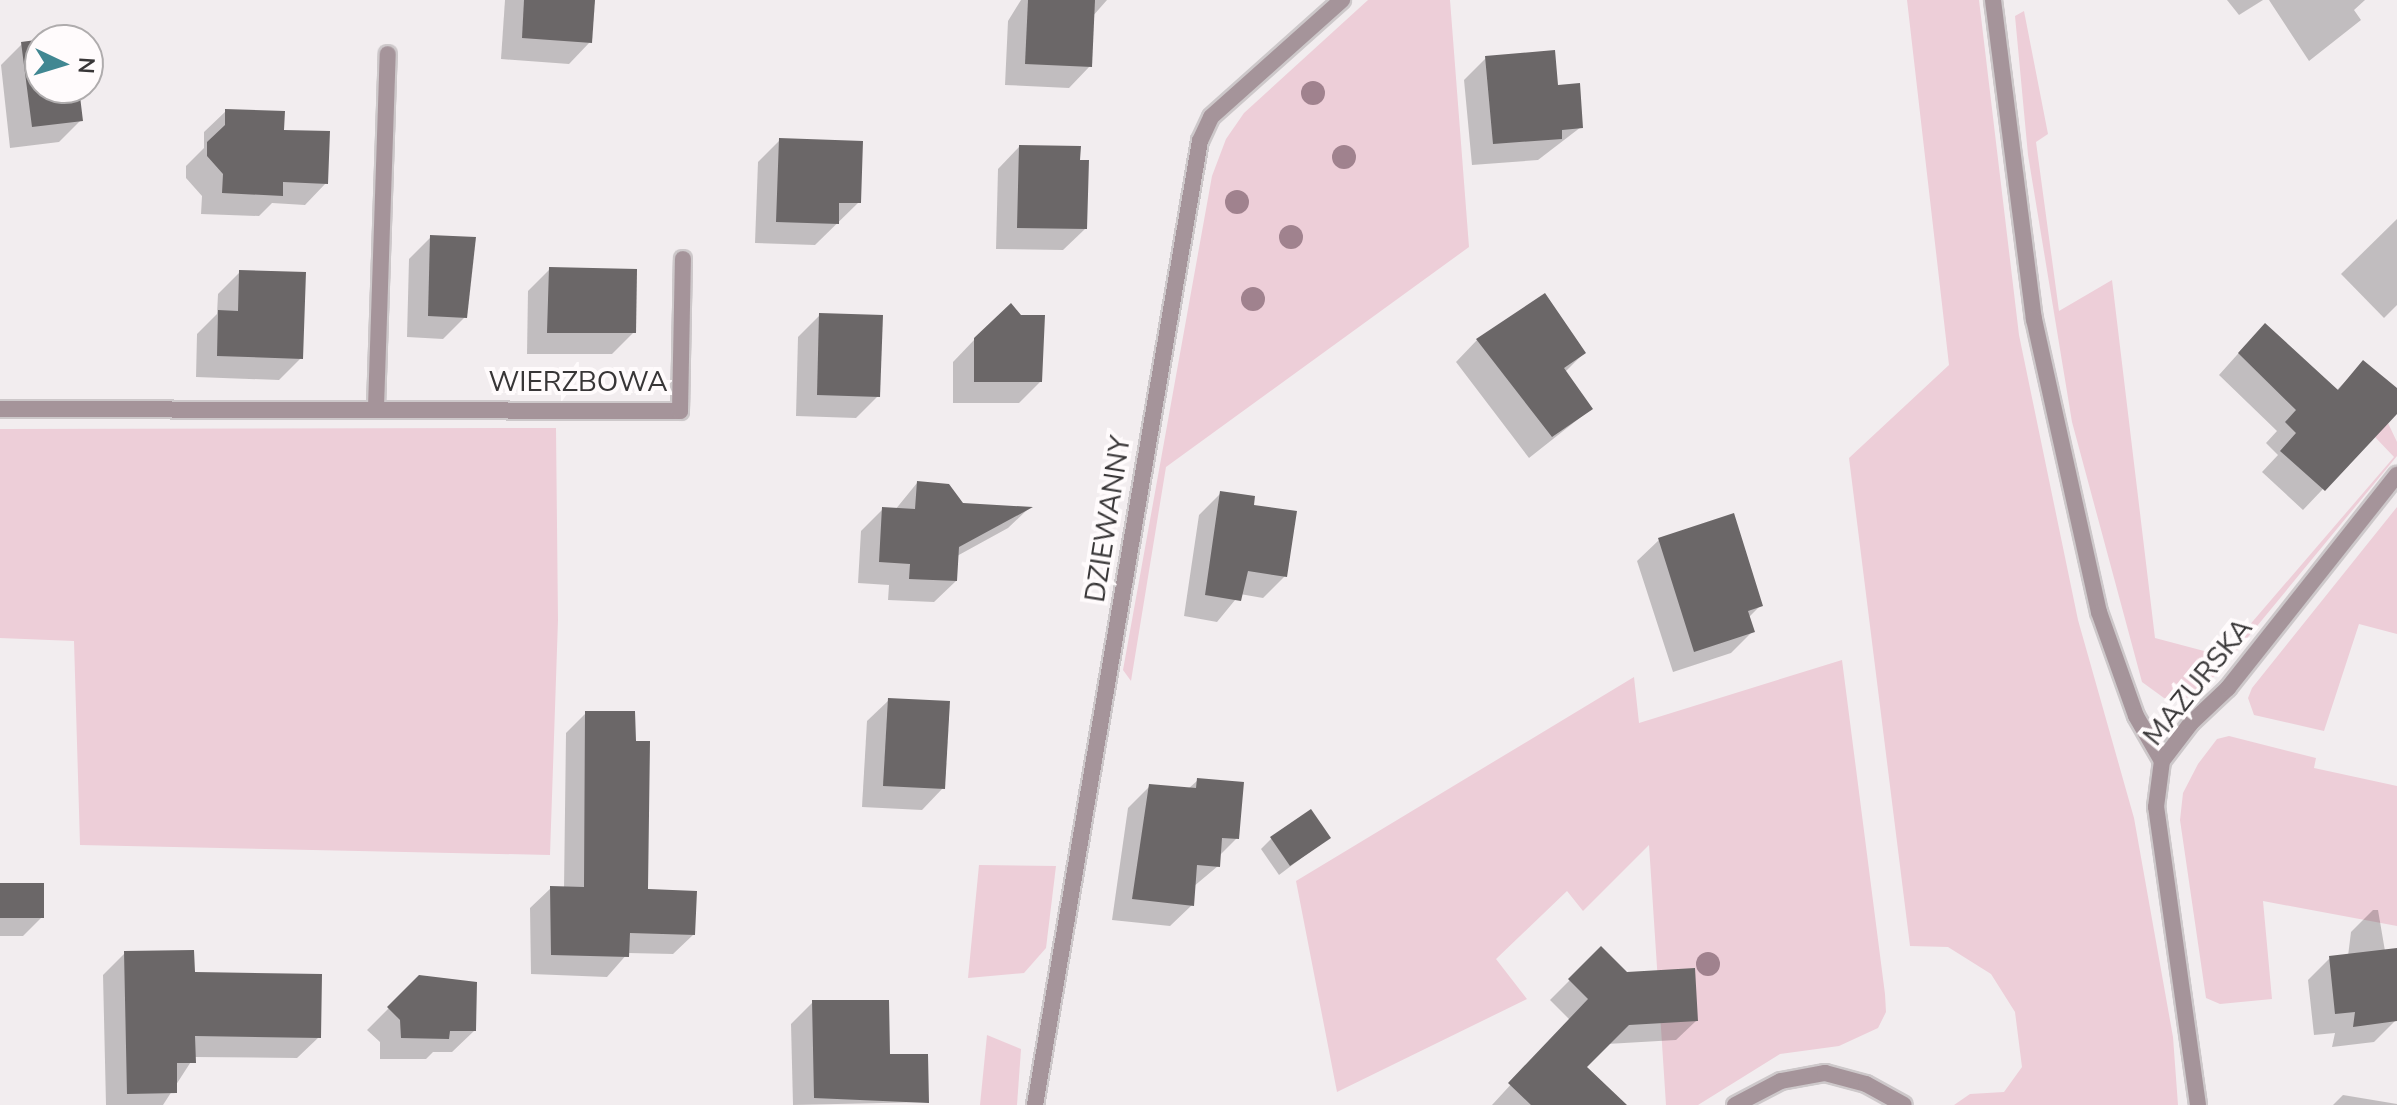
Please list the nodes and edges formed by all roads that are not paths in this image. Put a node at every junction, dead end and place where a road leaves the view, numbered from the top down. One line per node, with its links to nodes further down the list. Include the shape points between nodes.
1 (1342, 0): 9 (street, DZIEWANNY, via 1211,117 1200,141)
2 (1993, 0): 8 (street, via 2034,319 2099,612 2136,716)
3 (388, 54): 5 (street)
4 (683, 259): 5 (street, WIERZBOWA, via 680,411)
5 (376, 407): 6 (street, WIERZBOWA)
6 (0, 409)
7 (2397, 475): 8 (street, MAZURSKA, via 2228,688)
8 (2162, 761): 12 (street, MAZURSKA, via 2156,807)
9 (1035, 1105)
10 (1735, 1105): 11 (street, via 1781,1081 1825,1073 1866,1084)
11 (1904, 1105)
12 (2198, 1105)

